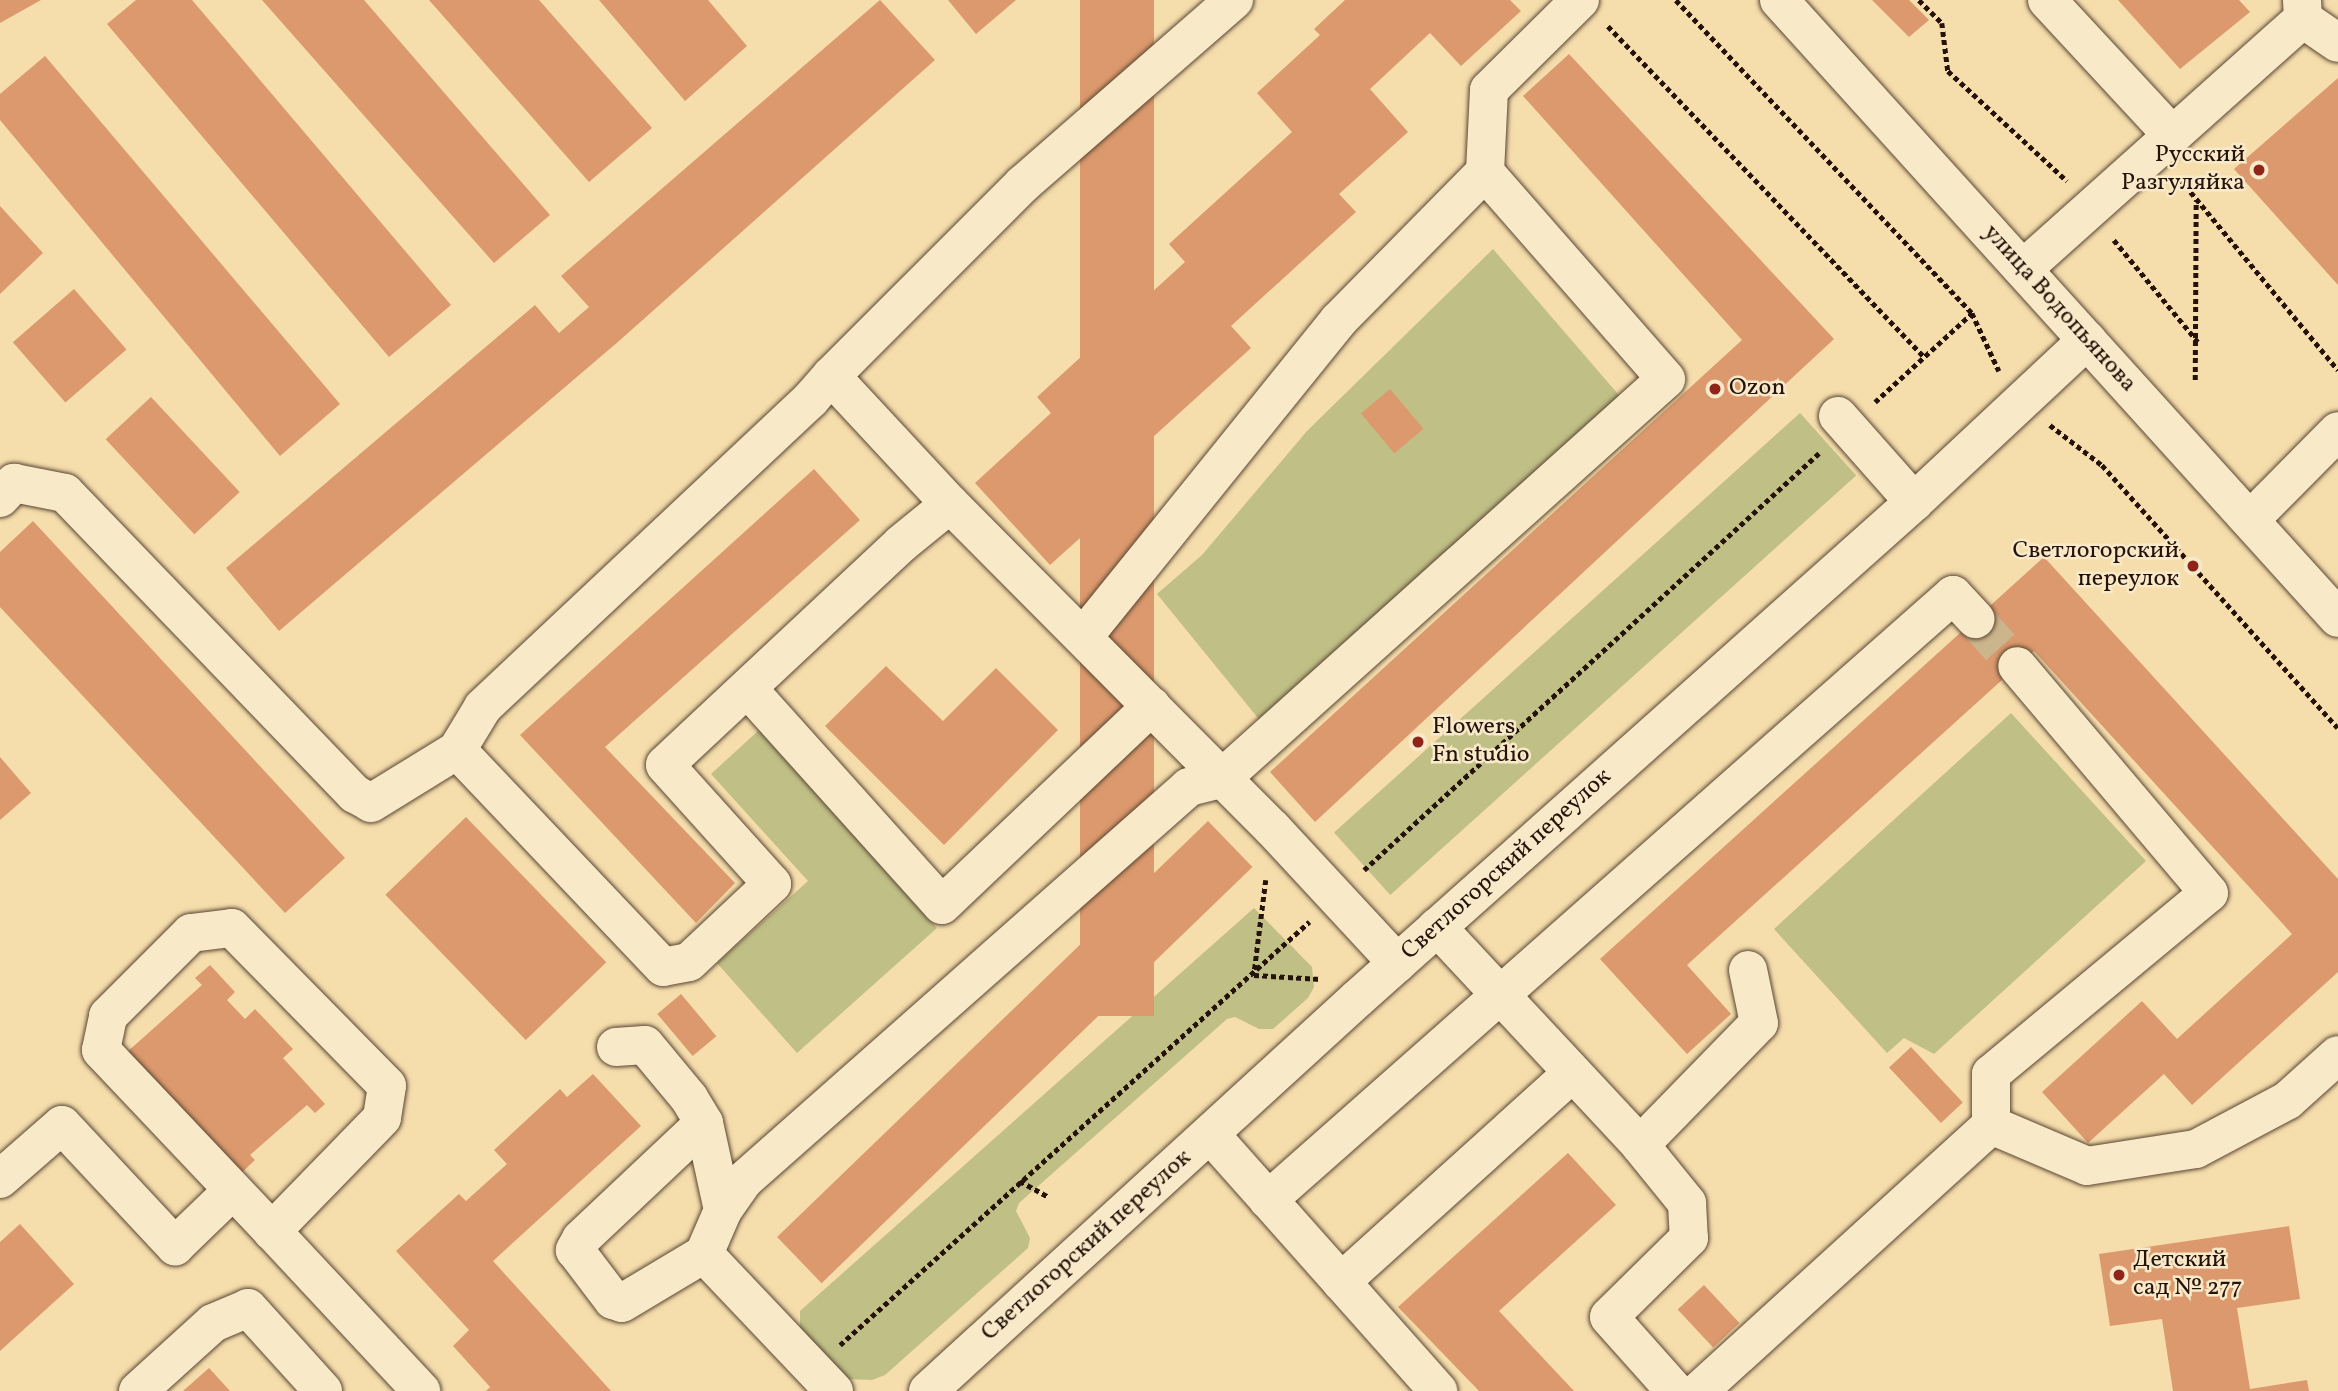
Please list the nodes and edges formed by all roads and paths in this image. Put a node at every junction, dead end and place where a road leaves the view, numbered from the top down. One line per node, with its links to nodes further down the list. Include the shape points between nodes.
1 (1234, 0): 19 (street, via 1023,184)
2 (1676, 0): 14 (path)
3 (1779, 0): 13 (street, улица Водопьянова)
4 (1919, 0): 12 (path, via 1942,23 1948,71 2064,176)
5 (2047, 0): 9 (street)
6 (1591, 10): 10 (street, via 1489,90); 17 (path)
7 (2303, 10): 8 (street); 9 (street)
8 (2338, 43)
9 (2165, 142): 11 (path); 12 (street)
10 (1485, 172): 31 (street, via 1339,320); 37 (street, via 1666,379)
11 (2196, 201): 16 (path); 18 (path)
12 (2090, 210): 13 (street); 16 (path)
13 (2023, 270): 15 (street, улица Водопьянова)
14 (1972, 313): 17 (path); 20 (path)
15 (2087, 340): 26 (street, Светлогорский переулок); 28 (street, улица Водопьянова)
16 (2198, 342): 21 (path)
17 (1924, 357): 22 (path)
18 (2338, 370)
19 (831, 376): 27 (street); 36 (street, via 483,707)
20 (2002, 379)
21 (2195, 380)
22 (1843, 421): 26 (street); 39 (path)
23 (2045, 421): 35 (path, via 2102,465)
24 (2338, 431): 28 (street)
25 (0, 498): 36 (street, via 14,483 65,493 355,794 371,803)
26 (1914, 502): 40 (street, Светлогорский переулок)
27 (950, 504): 31 (street); 33 (street, via 901,544)
28 (2250, 520): 29 (street, улица Водопьянова)
29 (2338, 618)
30 (1975, 619): 45 (street, via 1953,595)
31 (1084, 636): 34 (street)
32 (2017, 666): 50 (street, via 2209,893 1991,1074)
33 (748, 690): 34 (street, via 942,905); 36 (street, via 665,765 772,884 689,962 663,967)
34 (1152, 706): 37 (street)
35 (2338, 728)
36 (457, 750)
37 (1221, 779): 38 (street); 58 (street, via 1189,787 743,1181)
38 (1273, 829): 39 (street); 43 (path)
39 (1335, 896): 41 (street); 43 (path)
40 (1437, 927): 41 (street, Светлогорский переулок); 45 (street)
41 (1397, 964): 51 (street, Светлогорский переулок)
42 (1748, 970): 52 (street, via 1759,1023)
43 (1254, 975): 44 (path); 54 (path)
44 (1335, 980)
45 (1501, 999): 48 (street); 57 (street)
46 (616, 1047): 49 (street, via 645,1045)
47 (2338, 1055): 50 (street, via 2288,1100 2196,1149 2087,1166)
48 (1572, 1073): 52 (street); 61 (street)
49 (704, 1123): 58 (street); 60 (street, via 581,1239 575,1250 613,1300 622,1303)
50 (1991, 1125): 69 (street)
51 (1210, 1134): 57 (street); 66 (street, Светлогорский переулок)
52 (1640, 1145): 68 (street, via 1687,1203 1689,1238 1609,1317)
53 (0, 1179): 55 (street, via 62,1125 175,1246)
54 (1020, 1181): 56 (path); 62 (path)
55 (232, 1191): 59 (street); 59 (street, via 102,1050 108,1016 191,933 232,928 387,1086 382,1118)
56 (1049, 1197)
57 (1268, 1200): 61 (street)
58 (723, 1210): 60 (street)
59 (272, 1231): 65 (street)
60 (704, 1254): 62 (street)
61 (1341, 1282): 67 (street)
62 (824, 1380)
63 (138, 1391): 64 (street, via 213,1323 248,1308)
64 (323, 1391)
65 (421, 1391)
66 (928, 1391)
67 (1438, 1391)
68 (1675, 1391)
69 (1699, 1391)

